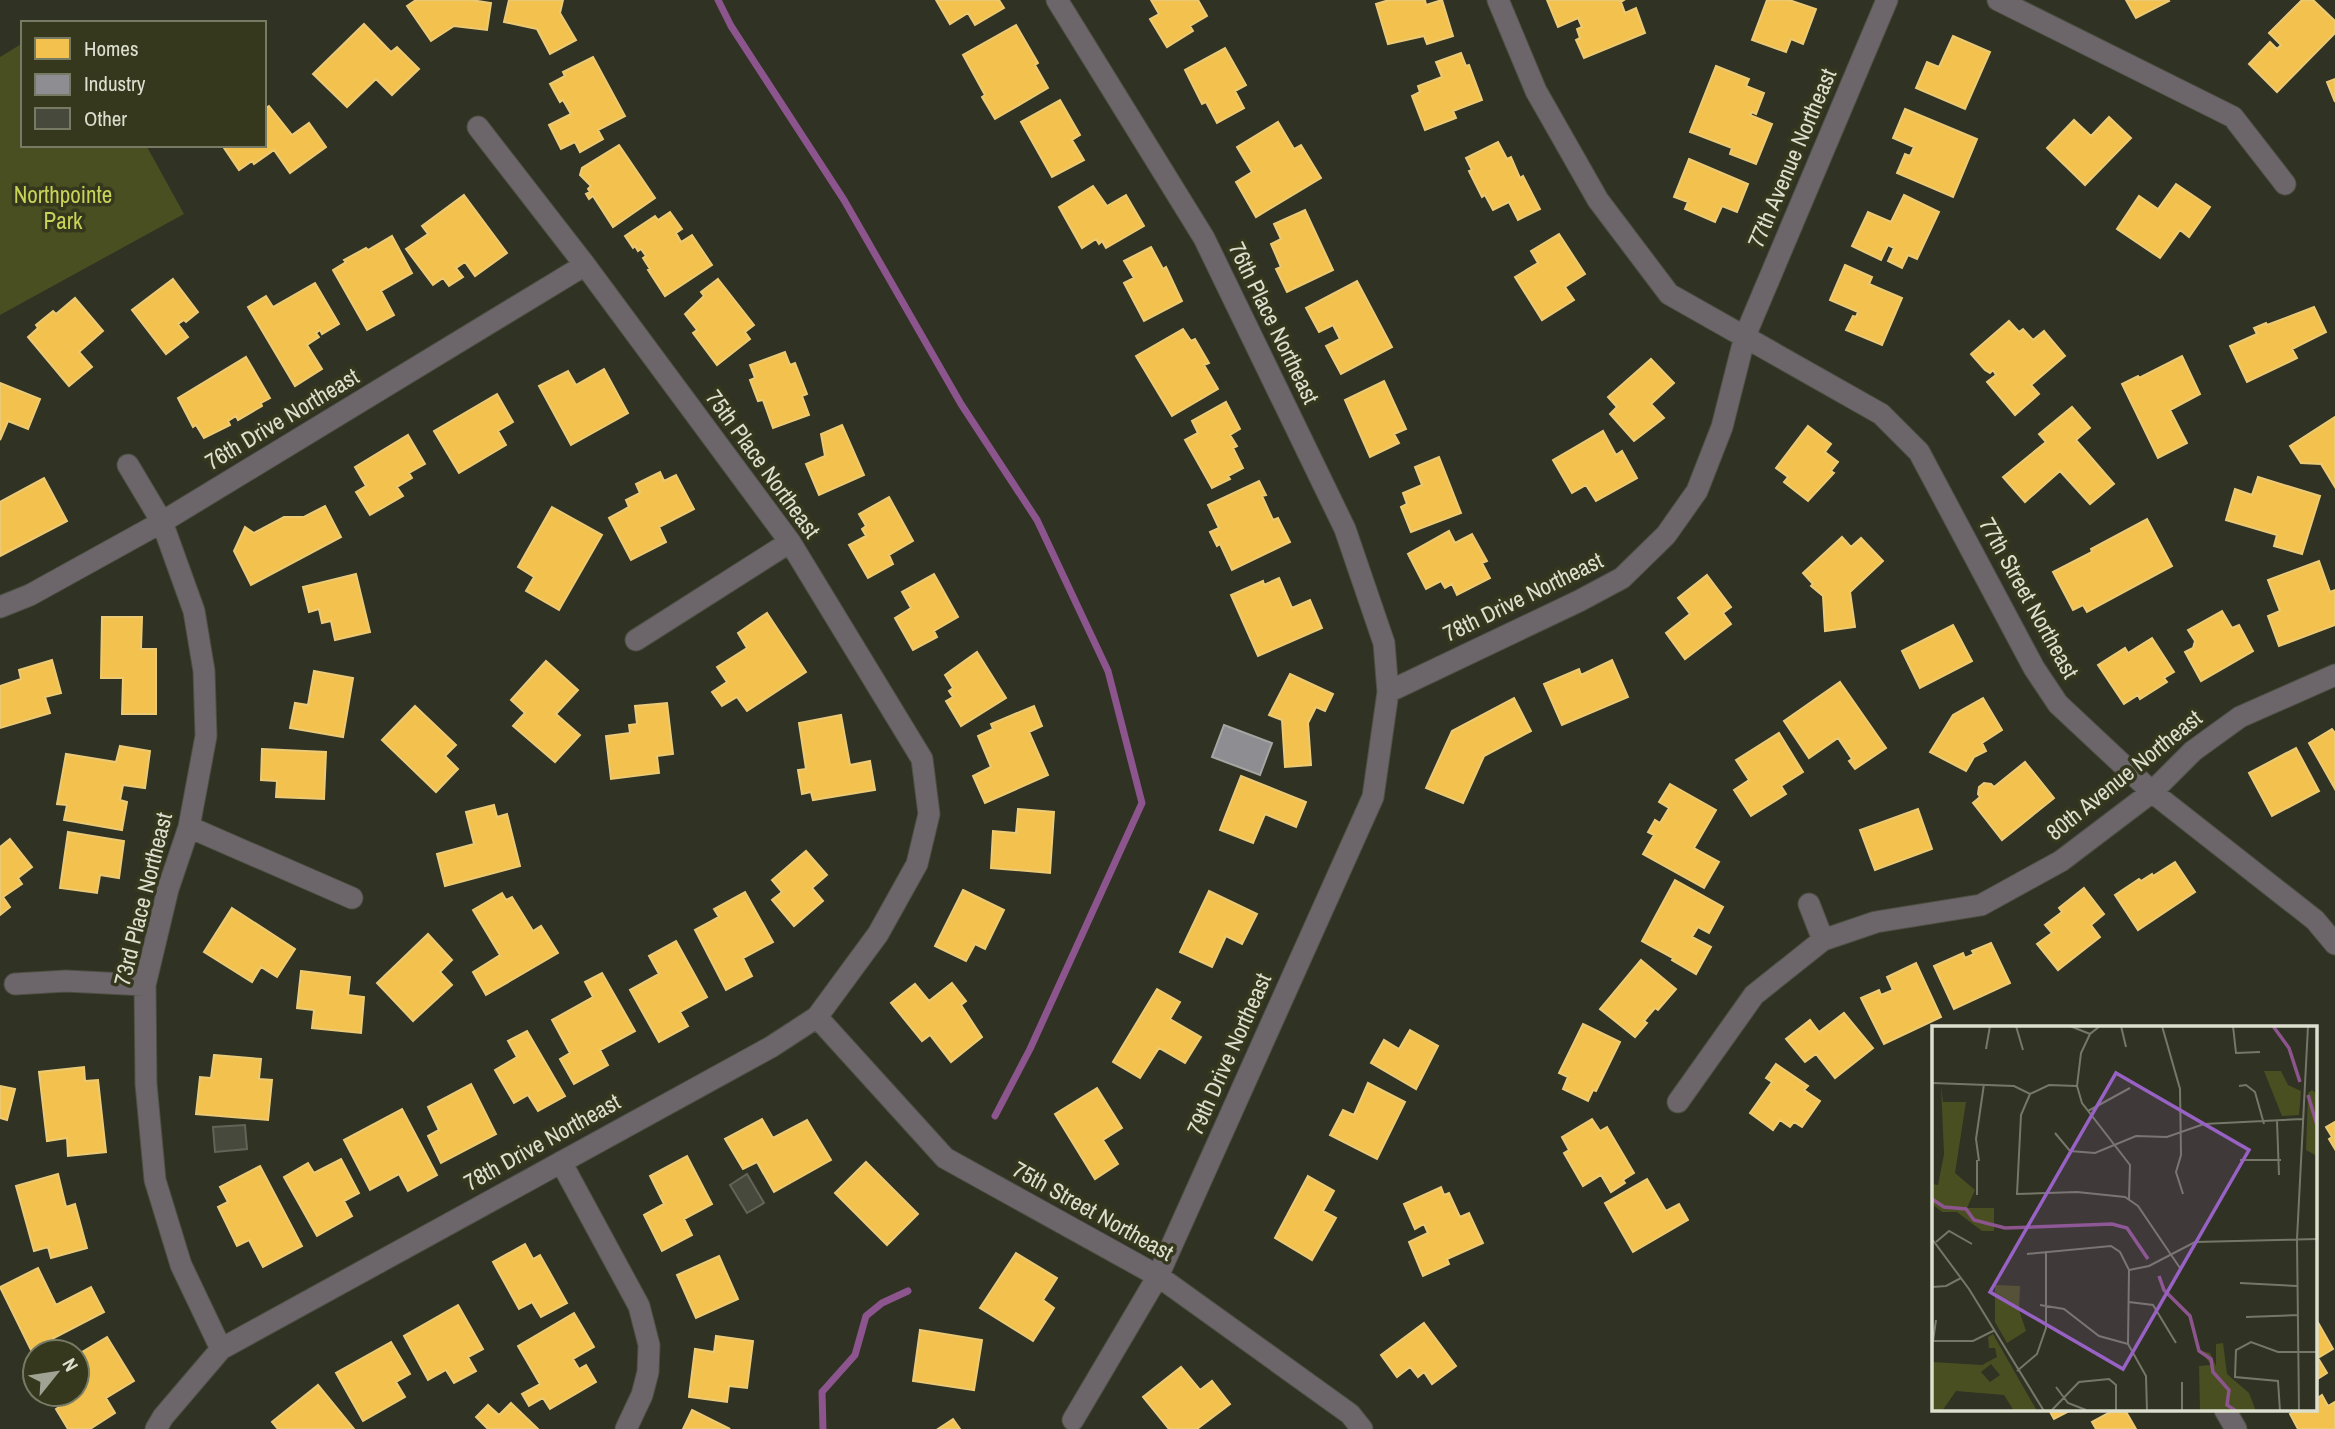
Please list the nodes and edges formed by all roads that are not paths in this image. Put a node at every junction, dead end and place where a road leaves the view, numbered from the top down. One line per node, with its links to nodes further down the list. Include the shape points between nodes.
1 (1057, 0): 15 (street, 76th Place Northeast, via 1205,238 1345,529 1384,643)
2 (1498, 0): 8 (street, 77th Street Northeast, via 1536,91 1598,200 1669,295)
3 (1887, 0): 8 (street, 77th Avenue Northeast)
4 (1998, 0): 6 (street, via 2233,117)
5 (478, 127): 7 (street, 75th Place Northeast)
6 (2285, 184)
7 (585, 265): 10 (street, 76th Drive Northeast); 11 (street, 75th Place Northeast)
8 (1745, 337): 15 (street, 78th Drive Northeast, via 1722,427 1697,491 1666,535 1622,578); 16 (street, 77th Street Northeast, via 1881,414 1919,452 2034,668 2058,704)
9 (128, 465): 10 (street, 73rd Place Northeast)
10 (162, 522): 12 (street, 76th Drive Northeast); 17 (street, 73rd Place Northeast, via 194,611 204,671 206,736)
11 (790, 542): 13 (street); 18 (street, 75th Place Northeast, via 922,759 929,814)
12 (0, 607)
13 (636, 640)
14 (2335, 675): 16 (street, 80th Avenue Northeast, via 2240,717 2193,751)
15 (1388, 692): 28 (street, 79th Drive Northeast, via 1373,797)
16 (2152, 792): 21 (street, 80th Avenue Northeast, via 2061,861 1981,905 1876,922); 22 (street, 77th Street Northeast, via 2315,920)
17 (189, 827): 19 (street); 24 (street, 73rd Place Northeast, via 168,889)
18 (917, 864): 25 (street, 78th Drive Northeast, via 878,934)
19 (352, 898)
20 (1809, 904): 21 (street)
21 (1823, 940): 26 (street, 80th Avenue Northeast, via 1754,995)
22 (2335, 944)
23 (15, 984): 24 (street)
24 (145, 985): 29 (street, 73rd Place Northeast, via 146,1084 155,1180 181,1265)
25 (817, 1017): 27 (street, 78th Drive Northeast); 28 (street, 75th Street Northeast, via 945,1158)
26 (1678, 1102)
27 (561, 1162): 29 (street, 78th Drive Northeast); 33 (street, via 639,1306 649,1345 642,1395)
28 (1158, 1276): 31 (street, 79th Drive Northeast); 34 (street, 75th Street Northeast, via 1350,1414)
29 (221, 1349): 32 (street, 78th Drive Northeast)
30 (2226, 1412): 35 (street)
31 (1073, 1420)
32 (156, 1429)
33 (626, 1429)
34 (1362, 1429)
35 (2236, 1429)

